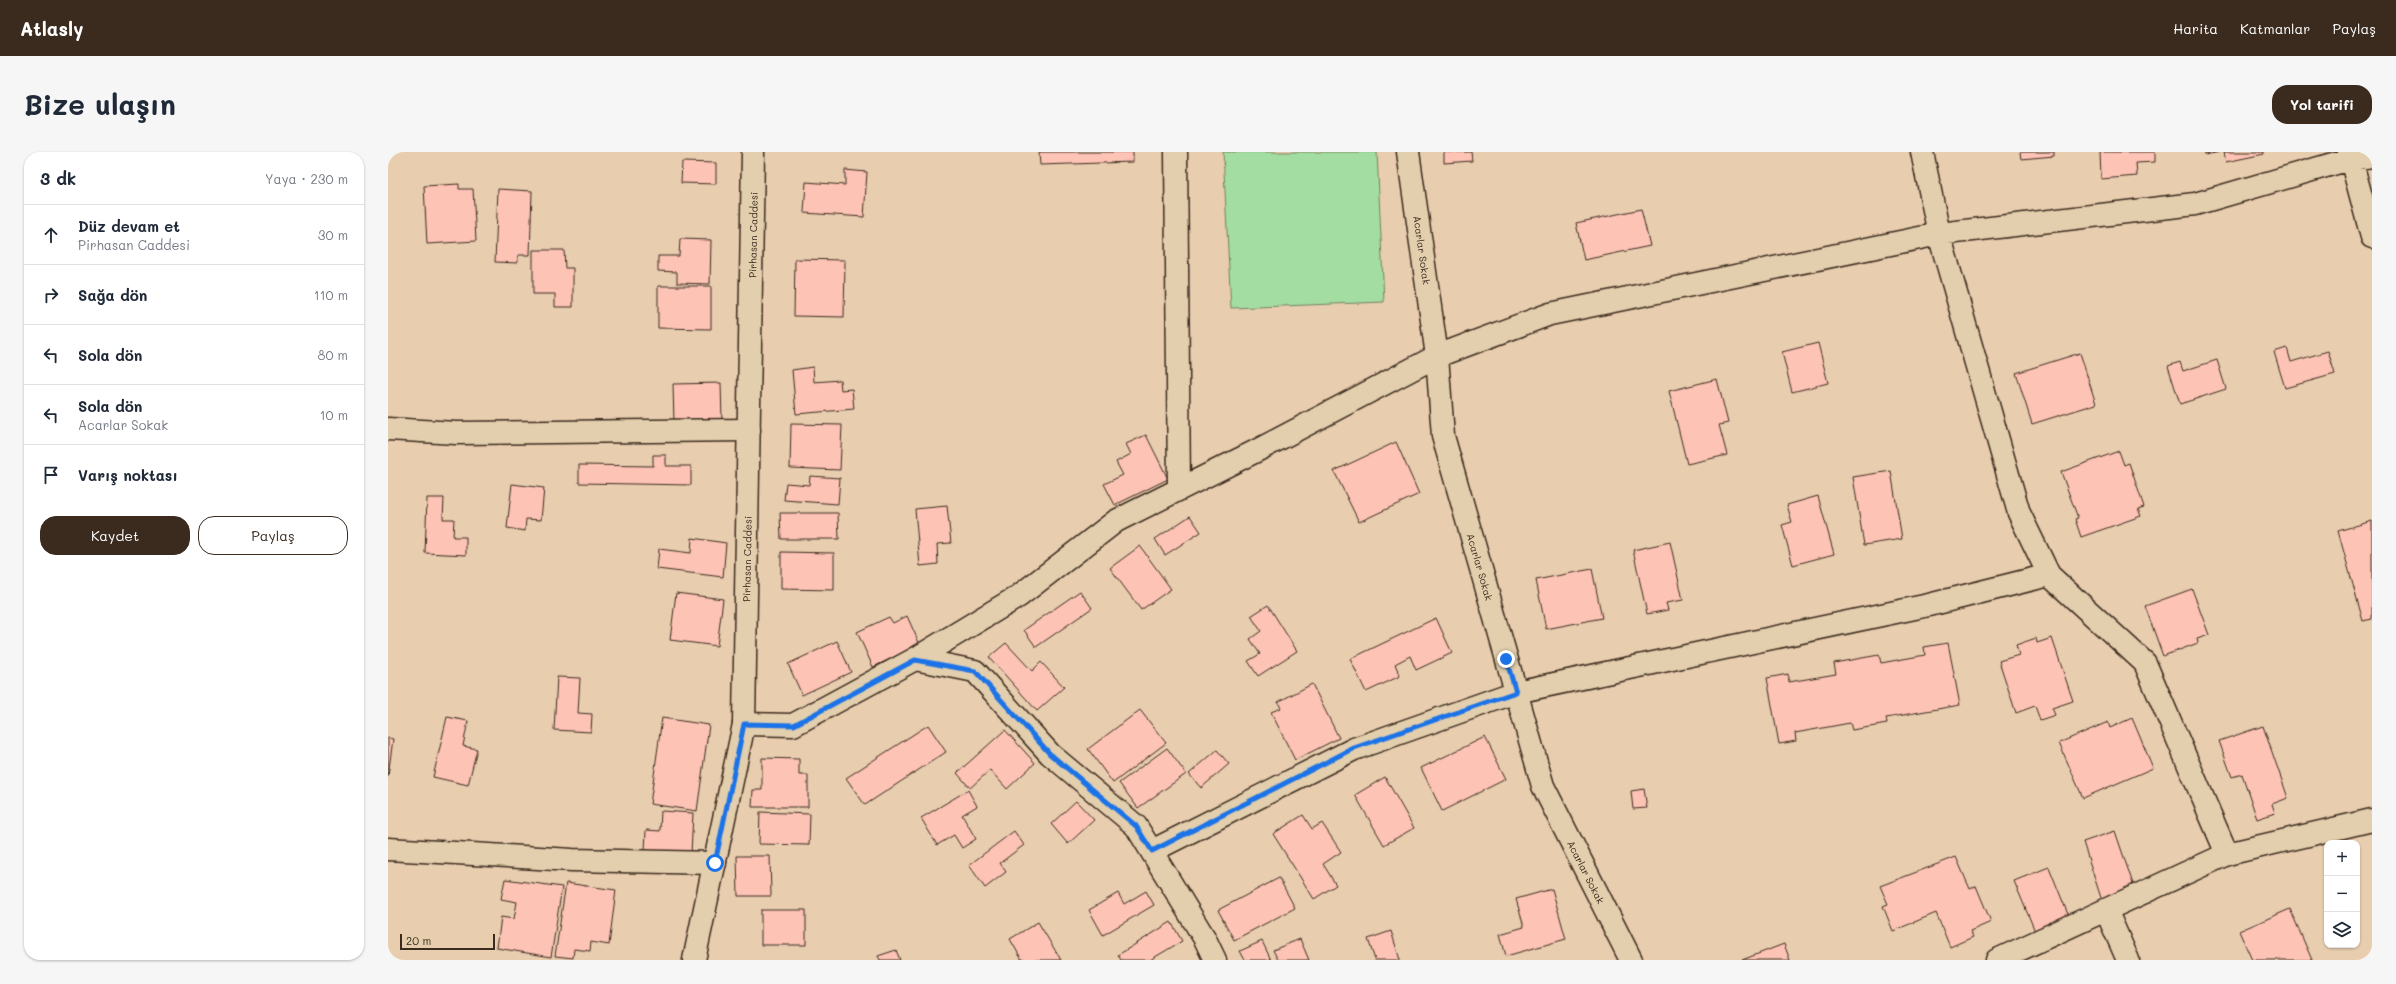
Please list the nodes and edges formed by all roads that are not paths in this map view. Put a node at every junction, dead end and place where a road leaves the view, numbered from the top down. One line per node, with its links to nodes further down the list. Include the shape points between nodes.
1 (753, 152): 11 (street, Pirhasan Caddesi)
2 (1176, 152): 12 (street)
3 (1408, 152): 9 (street, Acarlar Sokak)
4 (1922, 152): 7 (street)
5 (2349, 155): 6 (street); 7 (street, via 2195,204); 8 (street)
6 (2372, 156)
7 (1939, 234): 9 (street, via 1550,314); 13 (street, via 2019,513)
8 (2372, 237)
9 (1437, 356): 12 (street); 15 (street, Acarlar Sokak, via 1443,436)
10 (388, 429): 11 (street, via 456,433)
11 (749, 430): 16 (street, Pirhasan Caddesi)
12 (1179, 490): 14 (street, via 1116,521 1019,596)
13 (2049, 575): 15 (street, via 1929,605); 20 (street, via 2145,663)
14 (915, 660): 16 (street, via 794,725); 19 (street, via 975,671 1050,754 1136,826)
15 (1516, 692): 19 (street, via 1354,748); 25 (street, Acarlar Sokak, via 1544,786)
16 (744, 724): 21 (street, Pirhasan Caddesi)
17 (2372, 820): 20 (street)
18 (388, 849): 21 (street, via 572,860)
19 (1152, 851): 24 (street)
20 (2227, 854): 22 (street)
21 (715, 863): 23 (street, Pirhasan Caddesi)
22 (2106, 910): 26 (street); 27 (street)
23 (694, 960)
24 (1215, 960)
25 (1630, 960)
26 (1997, 960)
27 (2128, 960)

